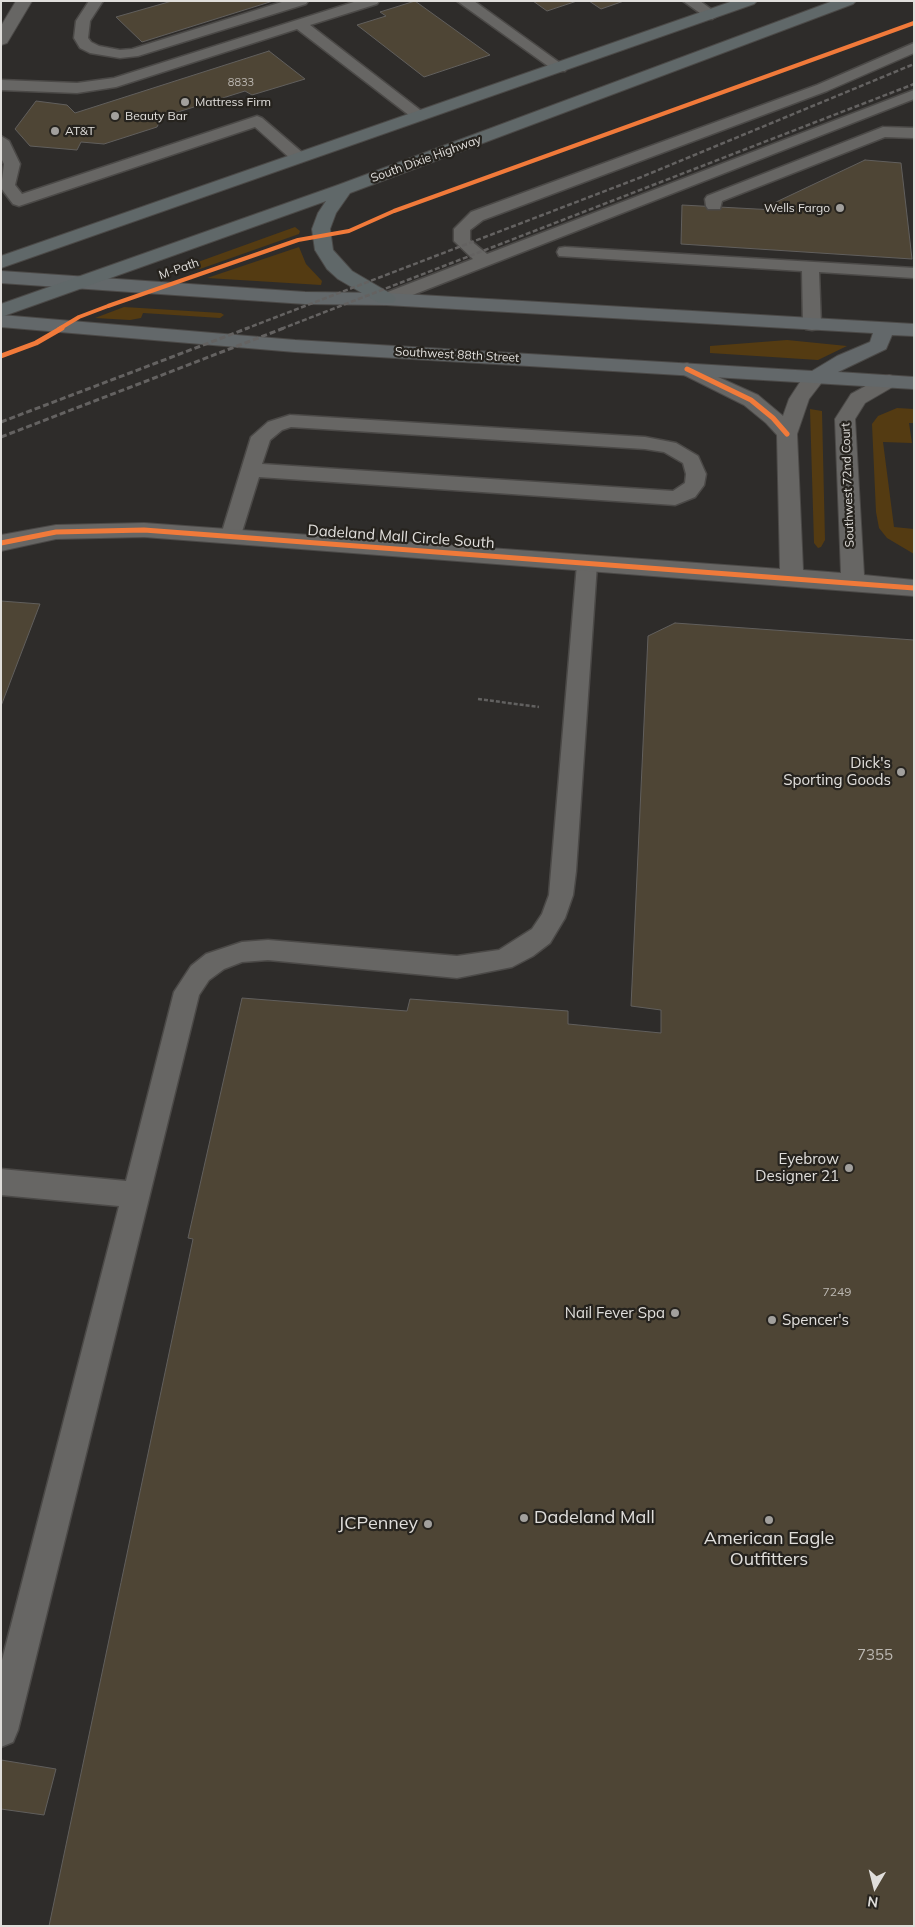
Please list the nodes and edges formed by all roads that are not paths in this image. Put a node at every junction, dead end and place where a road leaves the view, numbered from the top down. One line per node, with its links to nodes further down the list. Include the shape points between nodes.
1 (24, 1): 13 (street)
2 (96, 1): 3 (lane, via 83,21 81,38 85,45 95,50 120,54 133,53)
3 (301, 1)
4 (314, 1): 10 (lane)
5 (372, 1): 10 (lane)
6 (464, 1): 15 (lane)
7 (690, 1): 11 (lane)
8 (749, 1): 11 (highway)
9 (848, 1): 22 (highway, South Dixie Highway)
10 (331, 14): 12 (lane)
11 (712, 15): 15 (highway)
12 (299, 24): 16 (lane, via 116,82 77,88); 18 (lane)
13 (1, 40)
14 (914, 47): 25 (lane, via 822,88 477,216 462,229 462,241)
15 (560, 68): 18 (highway)
16 (1, 86)
17 (914, 94): 25 (lane)
18 (419, 116): 21 (highway)
19 (914, 133): 23 (lane, via 883,132 713,199)
20 (1, 141): 21 (lane, via 12,164 7,185 19,200 257,121)
21 (298, 157): 26 (highway)
22 (344, 190): 30 (highway, South Dixie Highway); 31 (highway, via 327,213 321,229 324,250 345,275)
23 (714, 206)
24 (565, 252): 27 (lane, via 714,254)
25 (484, 260): 31 (lane)
26 (1, 262)
27 (810, 267): 28 (lane); 34 (lane)
28 (914, 273)
29 (1, 277): 30 (main road)
30 (83, 282): 31 (main road, via 305,298); 32 (highway, South Dixie Highway)
31 (386, 299): 34 (main road)
32 (1, 311)
33 (1, 320): 37 (main road, Southwest 88th Street, via 295,346)
34 (812, 325): 35 (main road)
35 (884, 328): 36 (main road); 38 (main road, via 879,345)
36 (914, 330)
37 (687, 369): 38 (main road, Southwest 88th Street); 41 (street, via 750,400)
38 (816, 377): 39 (main road, Southwest 88th Street); 41 (street, via 799,399)
39 (889, 381): 40 (main road, Southwest 88th Street); 47 (street, Southwest 72nd Court, via 858,399 845,419)
40 (914, 383)
41 (787, 434): 46 (street)
42 (251, 470): 42 (lane, via 261,437 275,426 290,422 645,443 668,447 691,460 696,474 694,485 688,492 675,498); 43 (lane)
43 (231, 535): 44 (street, Dadeland Mall Circle South, via 94,530 56,532); 45 (street, Dadeland Mall Circle South)
44 (5, 542)
45 (587, 564): 46 (street, Dadeland Mall Circle South); 50 (lane, via 561,895 553,918 541,936 503,960 457,967 268,950 242,952 215,961 200,973 188,992)
46 (792, 578): 47 (street)
47 (853, 582): 48 (street)
48 (914, 588)
49 (1, 1182): 50 (lane)
50 (136, 1195): 51 (lane)
51 (1, 1730)

